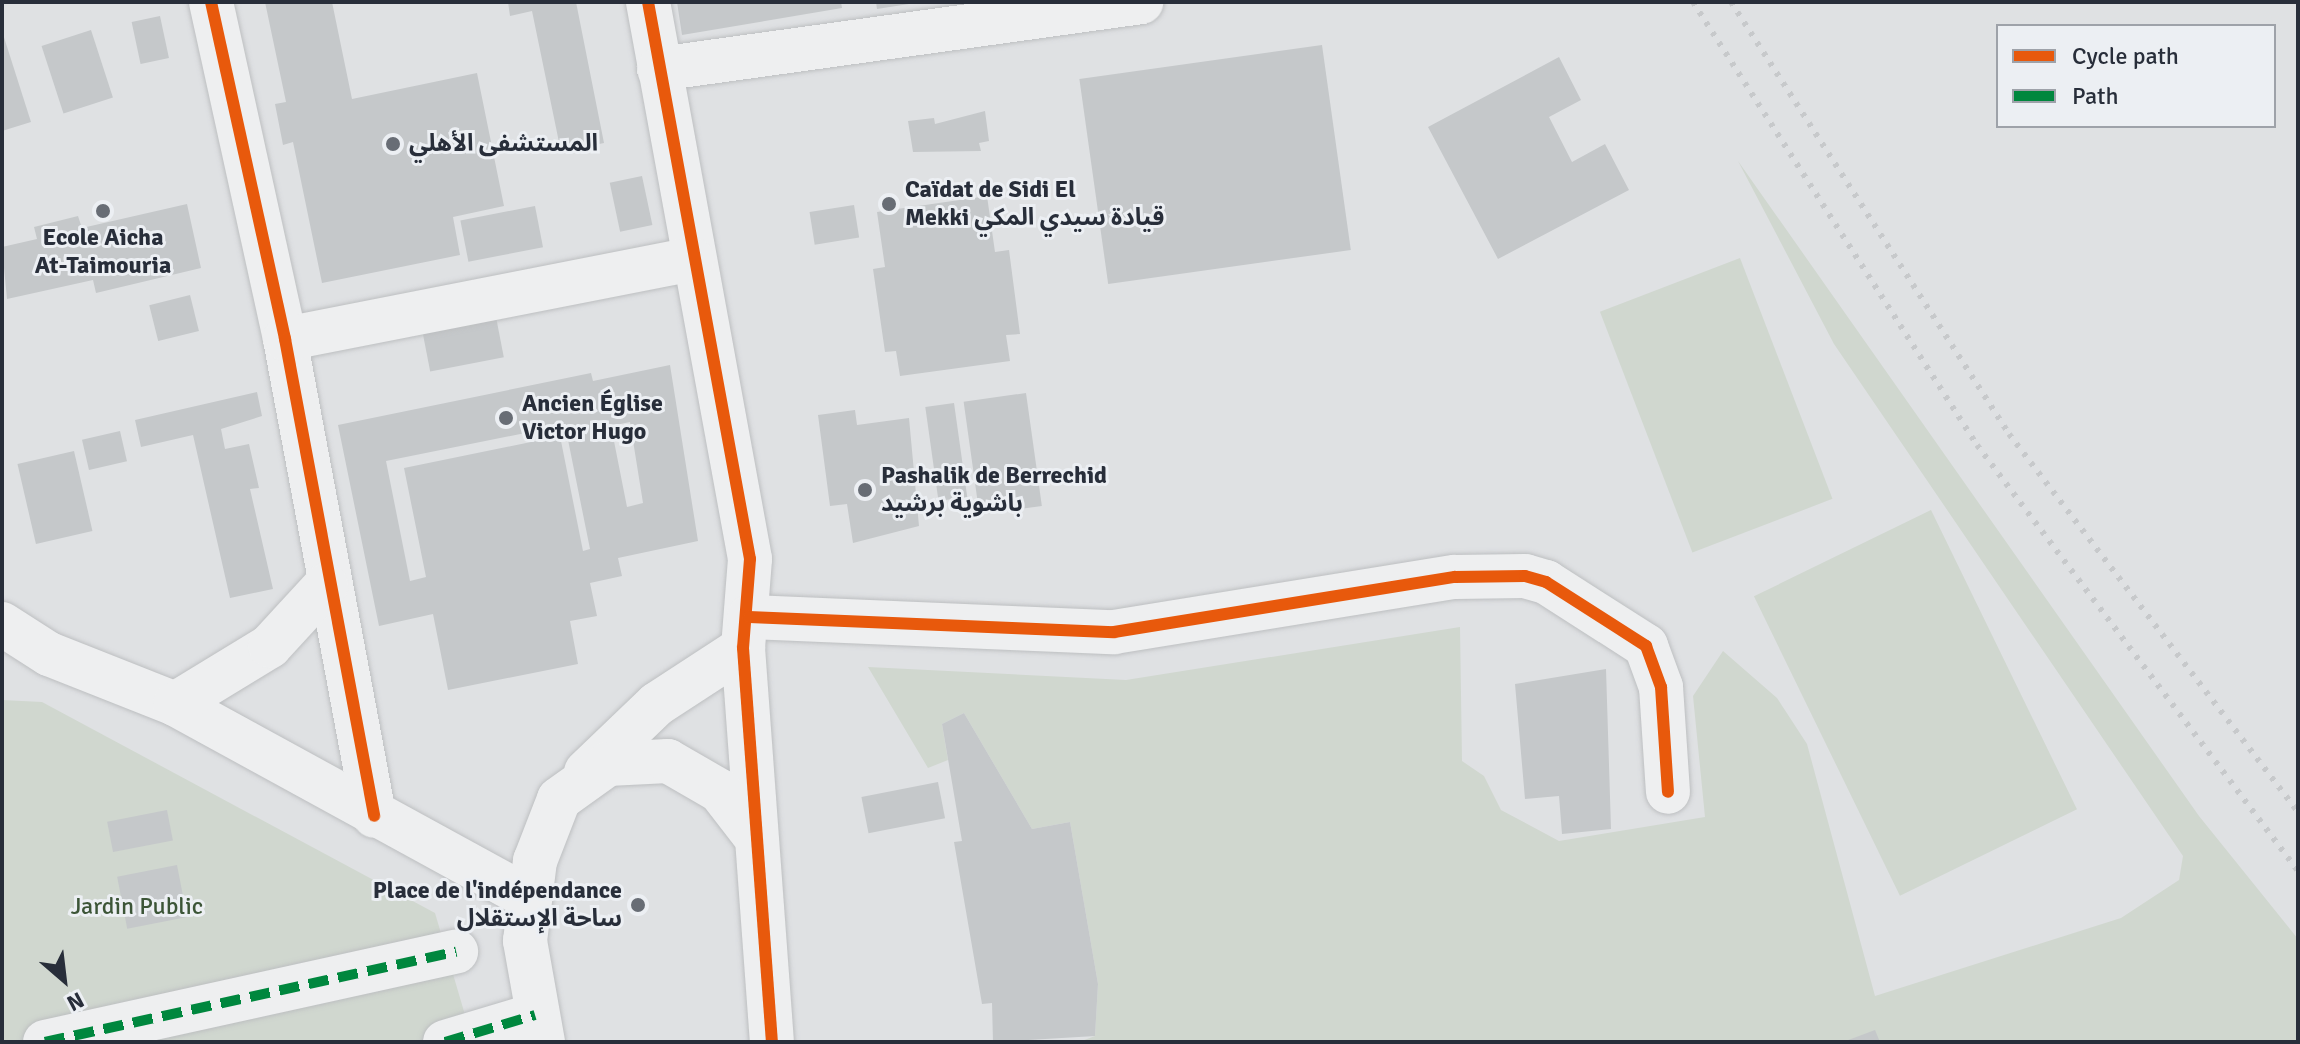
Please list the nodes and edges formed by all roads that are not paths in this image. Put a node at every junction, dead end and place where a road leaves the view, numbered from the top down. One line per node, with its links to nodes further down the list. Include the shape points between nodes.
1 (211, 2): 8 (street)
2 (648, 2): 6 (street)
3 (1141, 2): 4 (street)
4 (1068, 6): 5 (street)
5 (861, 21): 6 (street)
6 (659, 69): 7 (street)
7 (692, 259): 8 (street); 11 (street, via 750,559)
8 (285, 339): 9 (street)
9 (326, 585): 14 (street, via 270,646); 17 (street)
10 (2, 624): 13 (street)
11 (746, 633): 15 (street, via 604,747); 16 (street, via 1114,632 1455,577 1525,576 1546,582 1646,646 1661,687); 18 (street)
12 (2, 650): 13 (street)
13 (49, 654): 14 (street)
14 (175, 704): 17 (street)
15 (582, 778): 18 (street, via 638,758 668,761 720,791); 19 (street, via 545,826)
16 (1668, 792)
17 (374, 816): 19 (street)
18 (754, 835): 22 (street)
19 (528, 897): 21 (street)
20 (456, 952): 23 (street)
21 (539, 1028): 24 (street)
22 (773, 1041)
23 (45, 1042)
24 (445, 1042)

